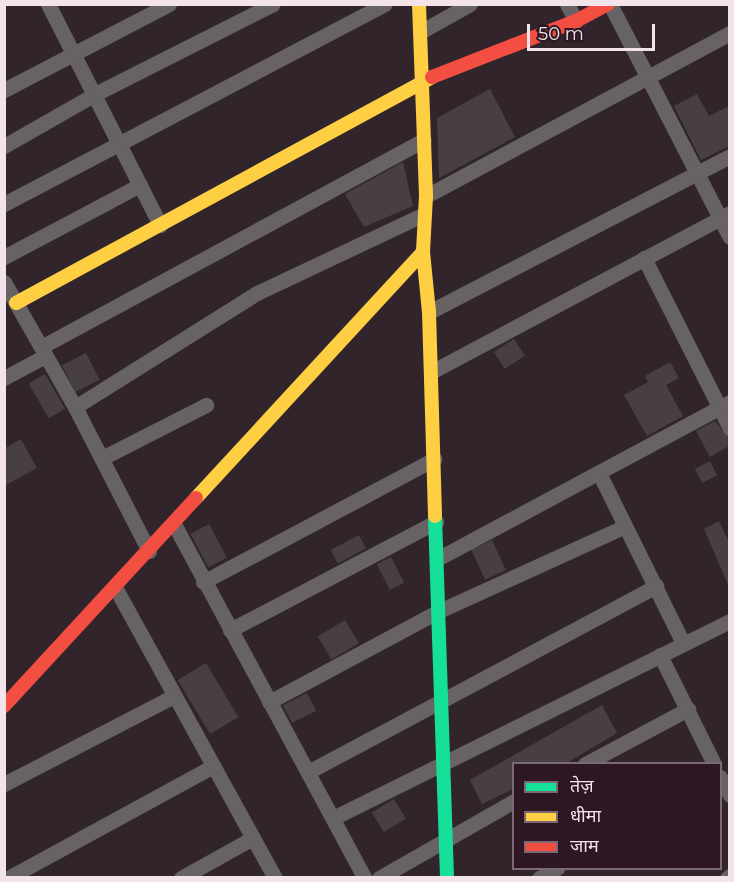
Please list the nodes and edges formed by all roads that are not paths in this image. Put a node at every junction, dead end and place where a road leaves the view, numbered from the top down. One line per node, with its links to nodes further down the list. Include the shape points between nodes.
1 (48, 4): 12 (street)
2 (169, 4): 12 (street)
3 (273, 4): 16 (street)
4 (385, 4): 18 (street)
5 (419, 4): 10 (street)
6 (470, 4): 10 (street)
7 (567, 4): 9 (street)
8 (609, 4): 9 (street); 13 (street)
9 (576, 21): 14 (street)
10 (420, 32): 14 (street)
11 (729, 33): 13 (street)
12 (74, 52): 15 (street); 16 (street)
13 (647, 79): 21 (street); 23 (street)
14 (423, 80): 17 (street); 27 (street)
15 (4, 90)
16 (95, 94): 18 (street); 19 (street)
17 (424, 140): 23 (street); 35 (street)
18 (120, 143): 22 (street); 24 (street)
19 (4, 146)
20 (729, 156): 21 (street)
21 (697, 172): 26 (street); 34 (street)
22 (140, 185): 27 (street); 30 (street)
23 (426, 196): 25 (street)
24 (4, 204)
25 (424, 214): 29 (street); 40 (street, via 257,293)
26 (725, 215): 28 (street); 31 (street)
27 (160, 225): 33 (street)
28 (729, 237)
29 (423, 252): 34 (street); 46 (street)
30 (4, 257)
31 (644, 258): 36 (street); 39 (street)
32 (4, 282): 33 (street)
33 (16, 303): 35 (street)
34 (429, 312): 36 (street)
35 (43, 351): 37 (street); 40 (street)
36 (432, 372): 43 (street)
37 (4, 378)
38 (206, 405): 42 (street)
39 (724, 405): 41 (street); 44 (street)
40 (75, 407): 42 (street)
41 (729, 428)
42 (102, 458): 48 (street)
43 (434, 459): 45 (street); 50 (street)
44 (599, 473): 47 (street); 49 (street)
45 (436, 522): 49 (street); 55 (street)
46 (174, 524): 48 (street); 50 (street)
47 (623, 527): 51 (street); 53 (street)
48 (149, 551): 52 (street)
49 (437, 559): 53 (street)
50 (203, 582): 55 (street)
51 (656, 586): 56 (street); 59 (street)
52 (115, 587): 58 (street); 61 (street)
53 (439, 611): 59 (street); 60 (street)
54 (729, 621): 56 (street)
55 (230, 630): 60 (street)
56 (683, 643): 57 (street)
57 (660, 655): 62 (street); 63 (street)
58 (174, 696): 66 (street); 68 (street)
59 (442, 698): 63 (street); 67 (street)
60 (269, 702): 67 (street)
61 (4, 706)
62 (688, 709): 64 (street); 65 (street)
63 (444, 761): 70 (street); 71 (street)
64 (589, 762)
65 (713, 762)
66 (213, 766): 72 (street); 74 (street)
67 (308, 772): 70 (street)
68 (4, 784)
69 (512, 802): 71 (street)
70 (333, 818): 77 (street)
71 (446, 837): 78 (street); 79 (street)
72 (253, 838): 75 (street); 76 (street)
73 (553, 870): 80 (street)
74 (8, 878)
75 (181, 878)
76 (274, 878)
77 (365, 878)
78 (379, 878)
79 (447, 878)
80 (539, 878)

